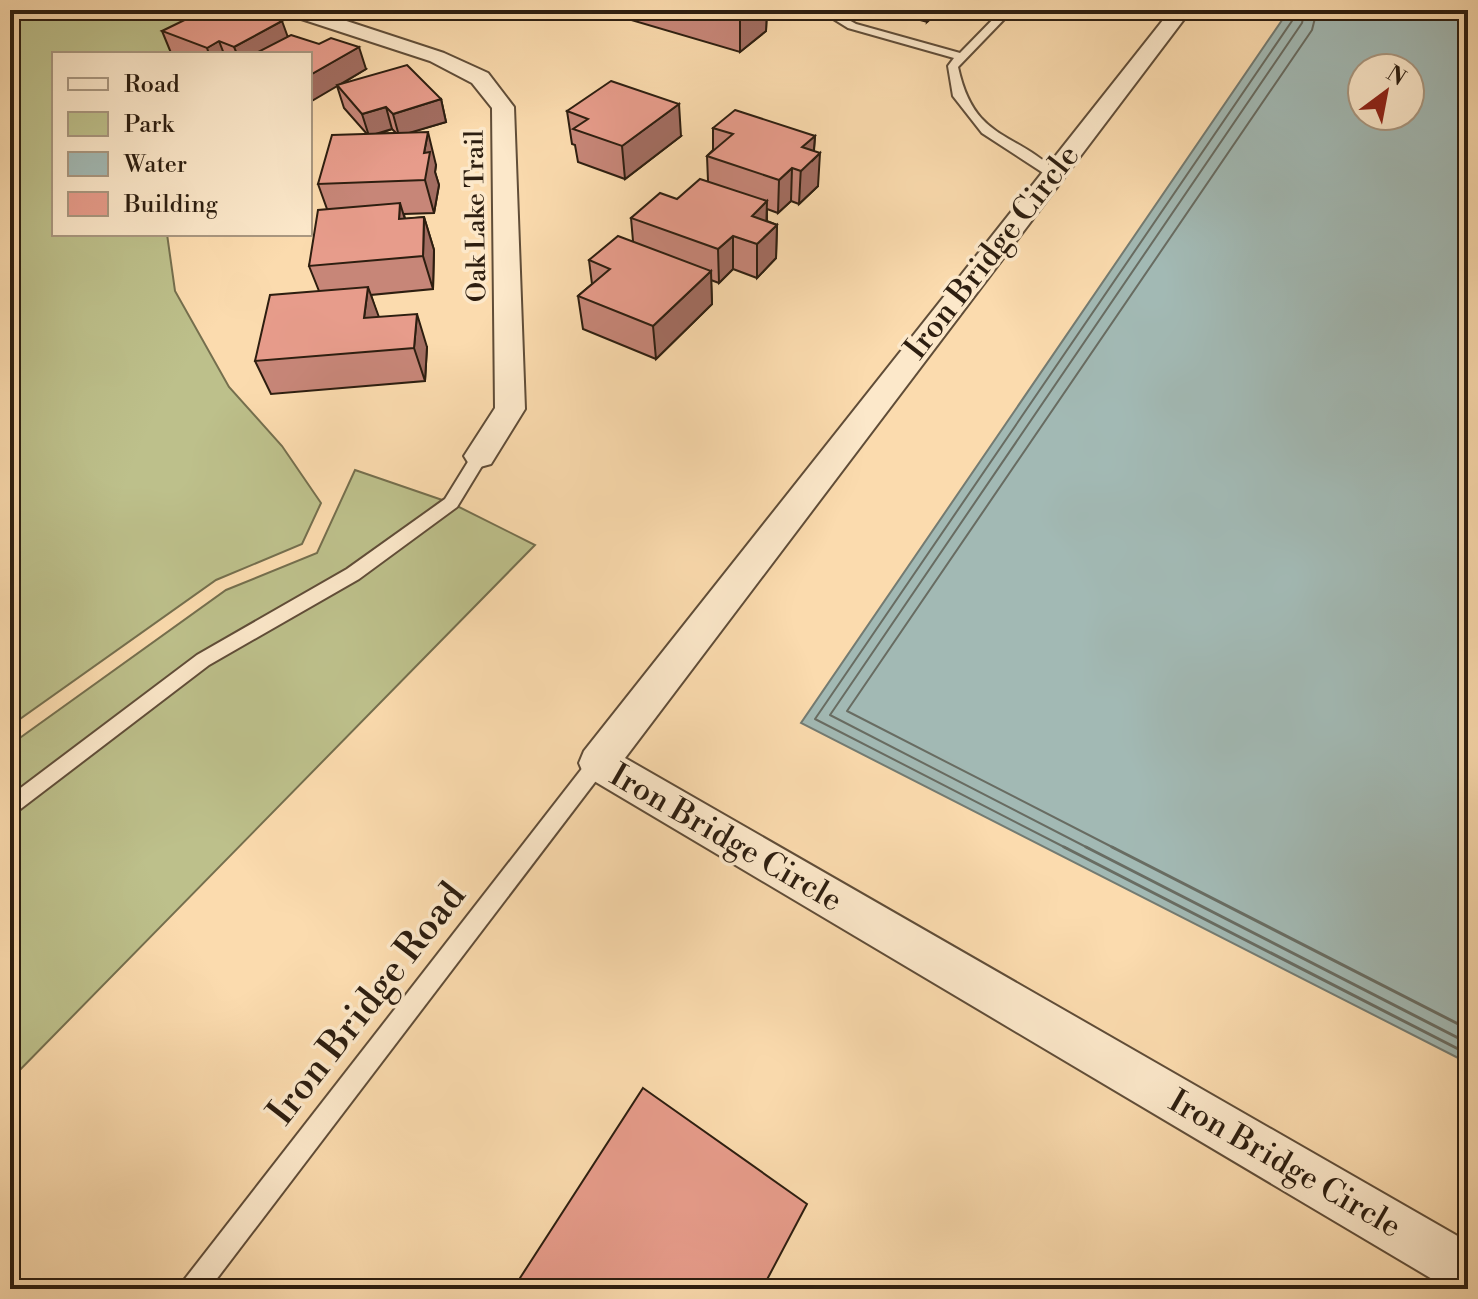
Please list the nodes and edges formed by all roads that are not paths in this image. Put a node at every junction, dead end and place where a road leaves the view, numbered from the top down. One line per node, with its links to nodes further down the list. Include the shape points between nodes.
1 (293, 10): 7 (street, Oak Lake Trail, via 437,57 480,78 503,107 510,409)
2 (824, 10): 5 (lane, via 852,26)
3 (1008, 10): 5 (lane)
4 (1181, 10): 6 (street, Iron Bridge Circle)
5 (961, 57): 6 (lane, via 953,66 959,96 986,131)
6 (1052, 173): 8 (street, Iron Bridge Circle)
7 (480, 456): 9 (lane, via 451,503 353,574 203,660)
8 (598, 763): 10 (street, Iron Bridge Circle); 11 (lane, Iron Bridge Road)
9 (10, 808)
10 (1468, 1271)
11 (193, 1289)

